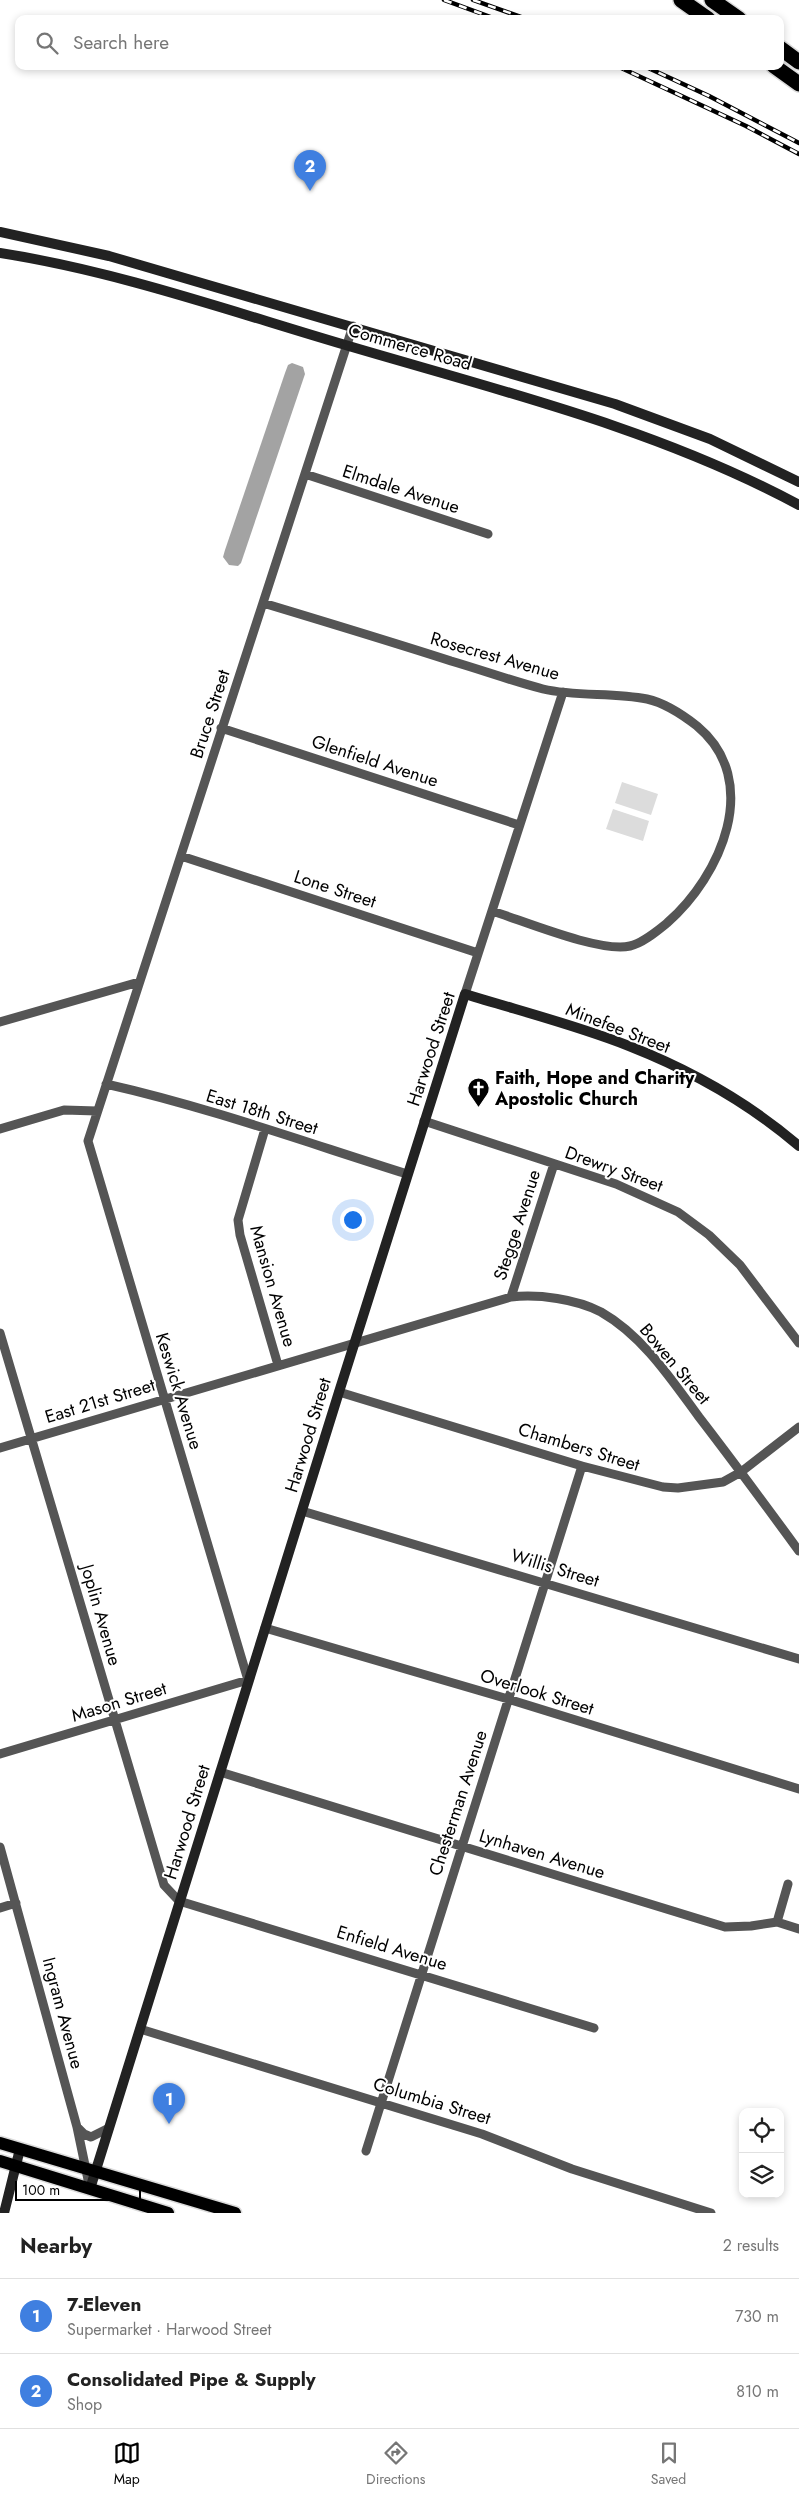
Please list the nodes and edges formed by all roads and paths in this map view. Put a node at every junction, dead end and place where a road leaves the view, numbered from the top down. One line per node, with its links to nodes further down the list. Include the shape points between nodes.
1 (682, 0): 3 (highway)
2 (712, 0): 4 (highway)
3 (703, 15)
4 (733, 15)
5 (784, 51): 6 (highway)
6 (799, 62)
7 (780, 70): 8 (highway)
8 (799, 84)
9 (0, 232): 11 (main road, Commerce Road, via 109,256)
10 (0, 253): 12 (main road, Commerce Road, via 106,276)
11 (353, 326): 12 (street, Bruce Street); 14 (main road, Commerce Road, via 652,416 725,446)
12 (347, 346): 13 (street, Bruce Street); 15 (main road, Commerce Road, via 634,432 705,459)
13 (305, 474): 16 (street, Elmdale Avenue); 17 (street, Bruce Street)
14 (799, 482)
15 (799, 505)
16 (488, 534)
17 (263, 603): 18 (street, Rosecrest Avenue, via 543,689); 19 (street, Bruce Street)
18 (564, 692): 20 (street, Harwood Street); 22 (street, Rosecrest Avenue, via 648,699 675,711 697,727 716,746 726,767 731,792 730,817 714,863 697,891 678,913 632,946 606,948)
19 (221, 728): 20 (street, Glenfield Avenue); 21 (street, Bruce Street)
20 (519, 826): 22 (street, Harwood Street)
21 (181, 856): 23 (street, Lone Street); 24 (street, Bruce Street)
22 (492, 911): 23 (street, Harwood Street)
23 (478, 953): 25 (street, Harwood Street)
24 (140, 982): 26 (street); 27 (street, Bruce Street)
25 (465, 994): 29 (main road, Harwood Street); 32 (main road, Minefee Street, via 649,1054 745,1104)
26 (0, 1022)
27 (106, 1084): 28 (street, Bruce Street); 31 (street, East 18th Street)
28 (97, 1111): 30 (street, via 64,1110); 41 (street, Keswick Avenue, via 88,1145)
29 (424, 1121): 33 (street, Drewry Street); 34 (main road, Harwood Street)
30 (0, 1129)
31 (265, 1129): 34 (street, East 18th Street); 39 (street, Mansion Avenue, via 238,1220)
32 (799, 1146)
33 (554, 1164): 35 (street, Stegge Avenue); 38 (street, Drewry Street, via 632,1189 678,1212 709,1235 740,1265)
34 (407, 1174): 37 (main road, Harwood Street)
35 (511, 1296): 37 (street, Bowen Street); 46 (street, Bowen Street, via 579,1304 622,1327 655,1359)
36 (0, 1333): 43 (street, Joplin Avenue)
37 (354, 1343): 39 (street, East 21st Street); 40 (main road, Harwood Street)
38 (799, 1343)
39 (278, 1365): 41 (street, East 21st Street)
40 (338, 1392): 45 (street, Chambers Street); 47 (main road, Harwood Street)
41 (164, 1399): 43 (street, East 21st Street); 52 (street, Keswick Avenue)
42 (799, 1427): 46 (street, Chambers Street)
43 (32, 1439): 44 (street, East 21st Street); 54 (street, Joplin Avenue)
44 (0, 1448)
45 (582, 1466): 46 (street, Chambers Street, via 664,1487 717,1483); 49 (street, Chesterman Avenue)
46 (741, 1472): 48 (street, Bowen Street)
47 (302, 1511): 49 (street, Willis Street); 50 (main road, Harwood Street)
48 (799, 1552)
49 (545, 1582): 51 (street, Willis Street); 53 (street, Chesterman Avenue)
50 (265, 1628): 52 (main road, Harwood Street); 53 (street, Overlook Street)
51 (799, 1659)
52 (248, 1680): 54 (street, Mason Street); 56 (main road, Harwood Street)
53 (508, 1699): 57 (street, Overlook Street); 59 (street, Chesterman Avenue)
54 (115, 1720): 55 (street, Mason Street); 61 (street, Joplin Avenue, via 164,1885)
55 (0, 1754)
56 (220, 1772): 59 (street, Lynhaven Avenue); 61 (main road, Harwood Street)
57 (799, 1789)
58 (0, 1847): 62 (street, Ingram Avenue)
59 (461, 1847): 64 (street, Lynhaven Avenue, via 725,1927); 66 (street, Chesterman Avenue)
60 (788, 1884): 64 (street)
61 (180, 1901): 66 (street, Enfield Avenue); 68 (main road, Harwood Street)
62 (16, 1903): 63 (street); 70 (street, Ingram Avenue)
63 (0, 1908)
64 (776, 1922): 65 (street, Lynhaven Avenue)
65 (799, 1929)
66 (421, 1974): 67 (street, Enfield Avenue); 69 (street, Chesterman Avenue)
67 (594, 2028)
68 (140, 2029): 69 (street, Columbia Street); 71 (main road, Harwood Street)
69 (381, 2103): 74 (street, Chesterman Avenue); 82 (street, Columbia Street, via 482,2134 572,2169)
70 (77, 2127): 71 (street, via 91,2137); 77 (street, Ingram Avenue)
71 (108, 2128): 77 (main road, Harwood Street)
72 (0, 2143): 73 (main road)
73 (20, 2149): 76 (main road); 77 (main road)
74 (366, 2151)
75 (0, 2162): 76 (main road)
76 (16, 2166): 78 (main road); 79 (main road)
77 (91, 2170): 78 (main road, Harwood Street); 81 (main road)
78 (90, 2189): 80 (main road)
79 (4, 2213)
80 (168, 2213)
81 (235, 2213)
82 (711, 2213)

